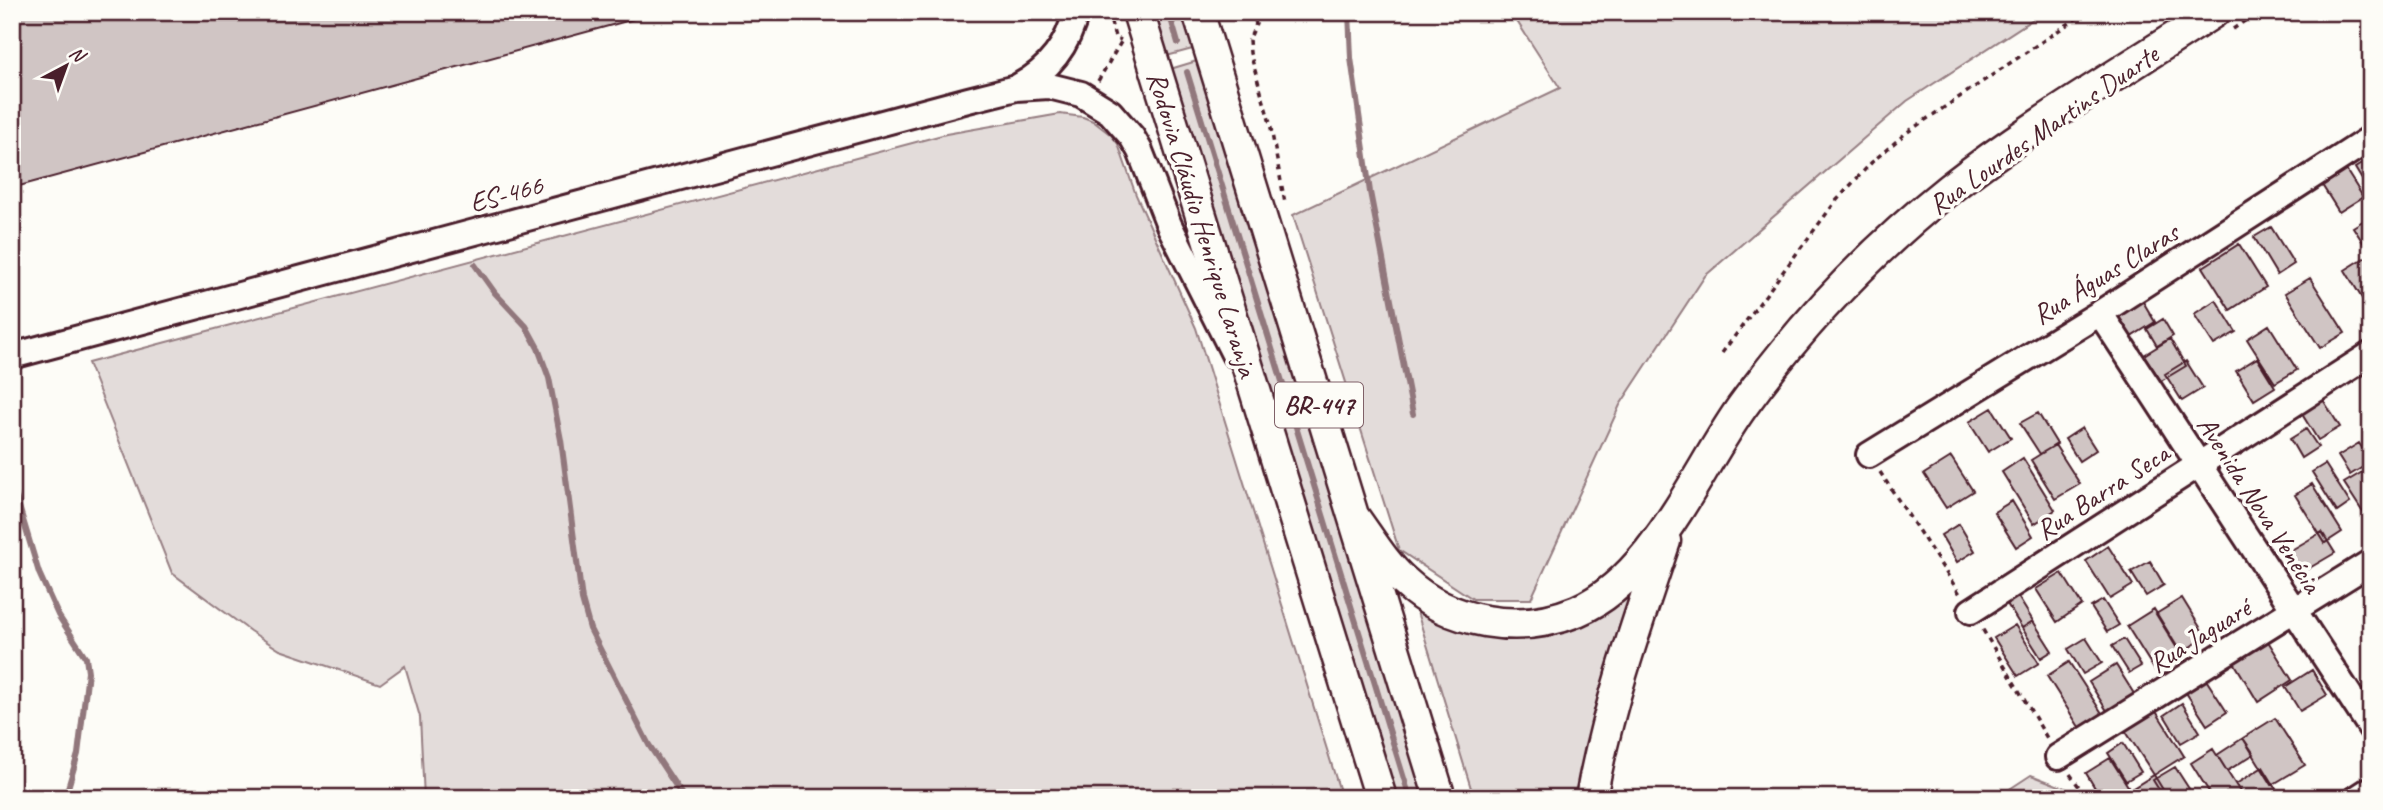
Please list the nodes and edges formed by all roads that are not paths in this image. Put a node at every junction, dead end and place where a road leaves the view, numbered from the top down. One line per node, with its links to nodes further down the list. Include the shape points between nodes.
1 (1076, 12): 5 (street, ES-466, via 1057,56)
2 (1138, 12): 10 (main road, Rodovia Cláudio Henrique Laranja / BR-447)
3 (1198, 12): 13 (main road, Rodovia Cláudio Henrique Laranja / BR-447)
4 (2219, 23): 14 (main road, Rua Lourdes Martins Duarte, via 1993,157 1868,260 1761,381)
5 (1016, 88): 9 (street, ES-466); 10 (street, ES-466, via 1049,86 1089,98 1110,111 1132,137 1169,225)
6 (2371, 138): 7 (street, Rua Águas Claras)
7 (2099, 313): 11 (street, Rua Águas Claras); 12 (street, Avenida Nova Venécia)
8 (2371, 354): 12 (street, Rua Barra Seca)
9 (12, 356)
10 (1258, 402): 21 (main road, Rodovia Cláudio Henrique Laranja / BR-447)
11 (1869, 456)
12 (2199, 465): 16 (street, Rua Barra Seca); 17 (street, Avenida Nova Venécia)
13 (1354, 517): 14 (main road, via 1390,567 1436,605 1464,616 1514,624 1558,618 1598,600 1632,571); 22 (main road, Rodovia Cláudio Henrique Laranja / BR-447)
14 (1674, 518): 23 (main road, via 1622,668)
15 (2371, 562): 17 (street, Rua Jaguaré)
16 (1971, 611)
17 (2294, 611): 18 (street, Avenida Nova Venécia); 19 (street, Rua Jaguaré)
18 (2371, 728)
19 (2058, 757)
20 (2371, 789): 24 (street)
21 (1381, 798)
22 (1440, 798)
23 (1591, 798)
24 (2357, 798)

